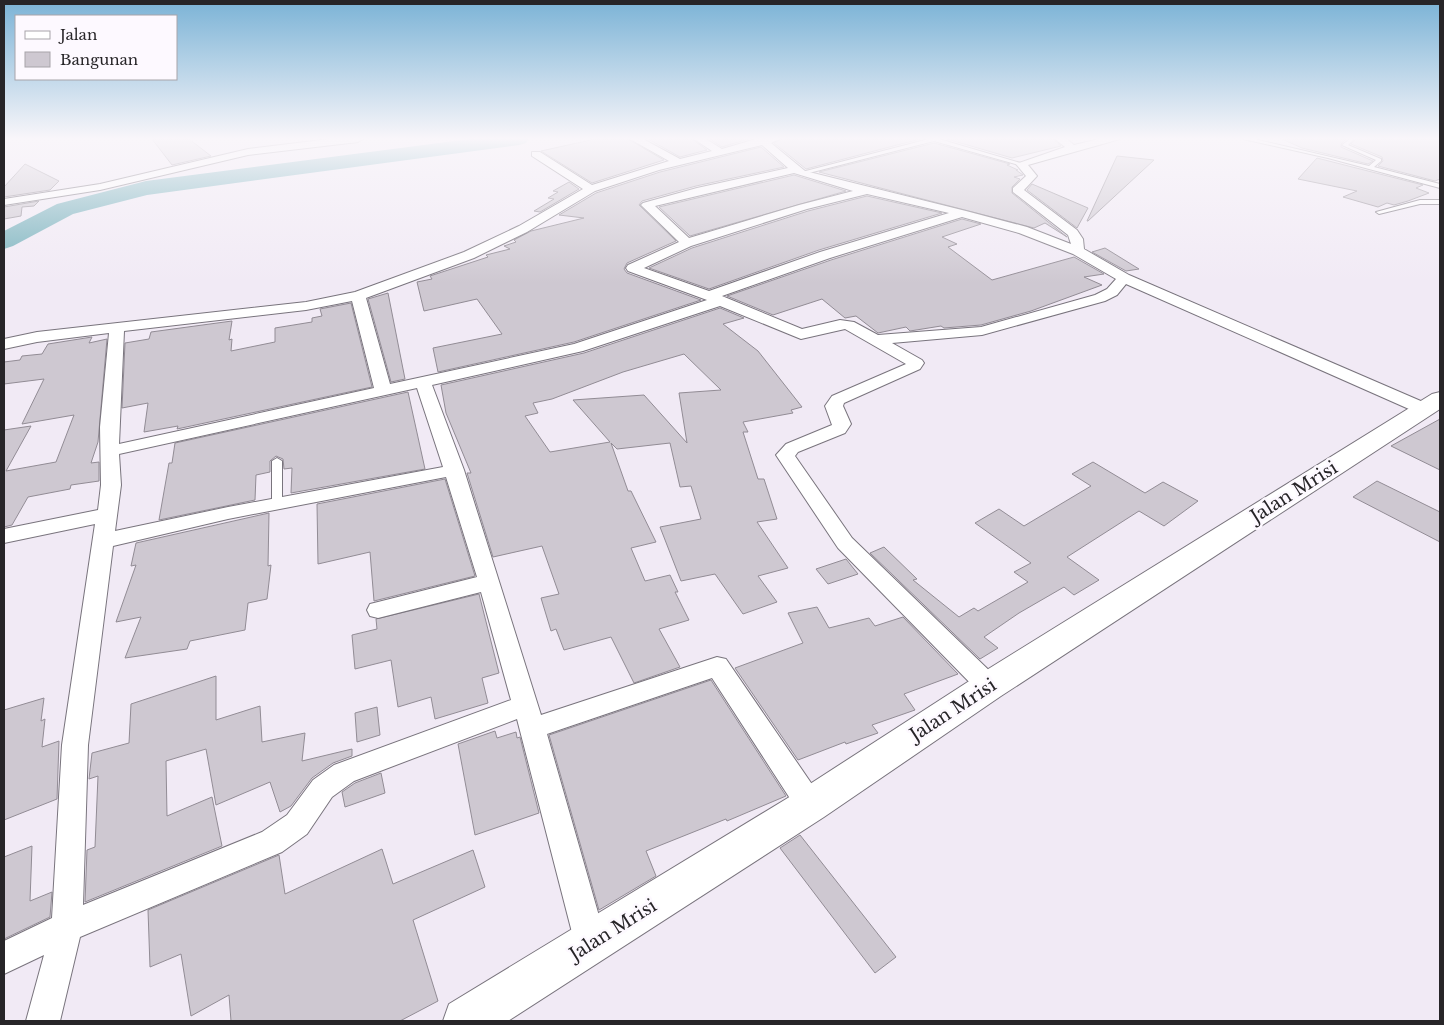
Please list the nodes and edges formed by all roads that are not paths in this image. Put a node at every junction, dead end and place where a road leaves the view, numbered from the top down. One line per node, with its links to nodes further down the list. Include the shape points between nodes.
1 (101, 187): 9 (street)
2 (588, 187): 7 (street)
3 (598, 187): 7 (street)
4 (718, 187): 13 (street, via 647,205)
5 (853, 187): 8 (street)
6 (1020, 187): 14 (street, via 1017,190 1073,233)
7 (591, 189): 16 (street, via 469,255)
8 (867, 191): 12 (street); 13 (street)
9 (4, 202)
10 (1440, 202): 11 (lane, via 1420,202)
11 (1379, 212)
12 (962, 213): 14 (street); 17 (street, via 825,255)
13 (687, 243): 17 (street, via 634,268)
14 (1078, 250): 15 (street)
15 (1124, 278): 19 (street, via 1112,292 1100,298 982,331); 23 (street)
16 (358, 296): 18 (street, via 306,306); 22 (street)
17 (715, 298): 19 (street, via 801,334 843,324); 21 (street, via 578,348)
18 (117, 329): 20 (street, via 37,337); 24 (street)
19 (878, 340): 32 (street, via 916,364 838,400 834,406 842,424 839,429 792,448 785,455 845,543)
20 (4, 344)
21 (424, 382): 22 (street); 26 (street)
22 (383, 390): 24 (street)
23 (1432, 404): 32 (street, Jalan Mrisi)
24 (110, 451): 28 (street, via 111,485)
25 (277, 461): 27 (lane)
26 (455, 470): 27 (street); 30 (street)
27 (278, 504): 28 (street)
28 (105, 528): 29 (street); 35 (street, via 75,745)
29 (4, 536)
30 (488, 582): 31 (street); 33 (street)
31 (378, 610)
32 (989, 686): 34 (street, Jalan Mrisi)
33 (528, 717): 34 (street, via 717,666); 35 (street, via 344,773 325,784 300,820 272,842); 36 (street)
34 (810, 805): 36 (street, Jalan Mrisi)
35 (67, 927): 37 (street); 38 (street)
36 (591, 944): 39 (street, Jalan Mrisi)
37 (4, 958)
38 (43, 1021)
39 (466, 1021)

